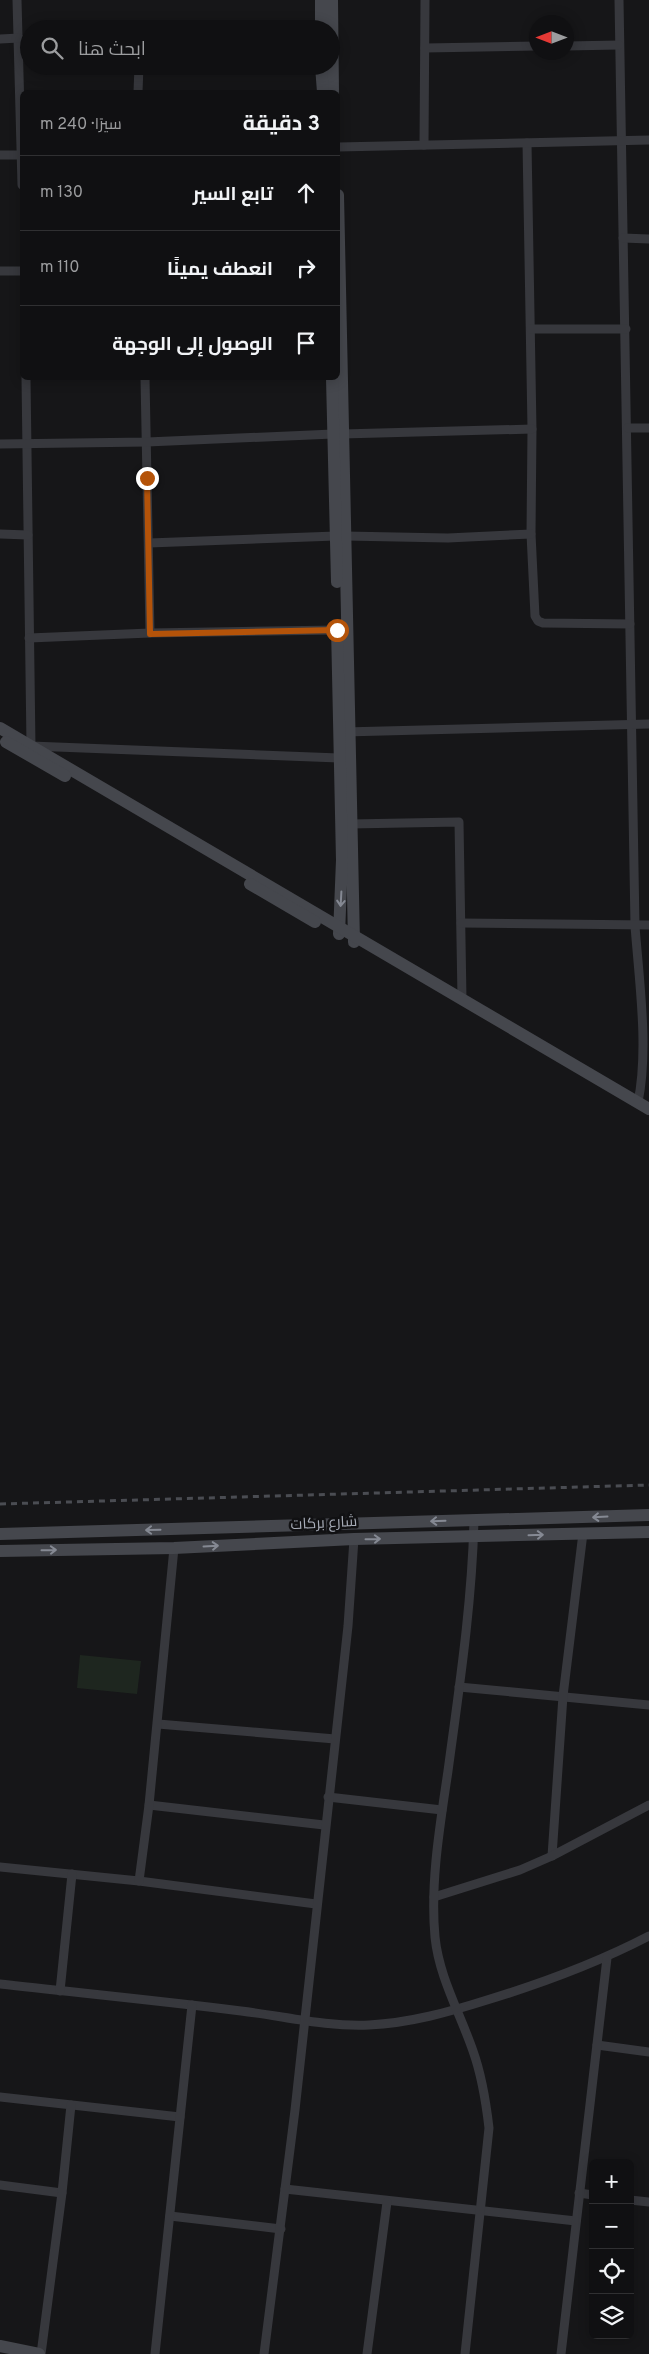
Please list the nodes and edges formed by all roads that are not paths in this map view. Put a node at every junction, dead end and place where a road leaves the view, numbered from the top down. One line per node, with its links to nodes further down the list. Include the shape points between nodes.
1 (17, 0): 9 (street)
2 (321, 0): 6 (street)
3 (332, 0): 7 (street)
4 (425, 0): 13 (street)
5 (619, 0): 10 (street)
6 (321, 20)
7 (332, 20)
8 (0, 38): 9 (street)
9 (19, 38): 17 (street)
10 (619, 45): 12 (street); 21 (street)
11 (529, 46): 13 (street)
12 (574, 46)
13 (425, 48): 24 (street)
14 (139, 75): 18 (street)
15 (322, 75): 19 (street)
16 (333, 75): 20 (street)
17 (20, 90)
18 (138, 90)
19 (323, 90)
20 (333, 90)
21 (621, 140): 22 (street); 23 (street); 28 (street)
22 (649, 140)
23 (527, 143): 24 (street); 32 (street)
24 (424, 145): 25 (street)
25 (340, 147)
26 (0, 155): 27 (street)
27 (20, 155)
28 (623, 238): 29 (street); 33 (street)
29 (649, 239)
30 (0, 271): 31 (street)
31 (20, 271)
32 (531, 329): 33 (street); 40 (street)
33 (626, 329): 38 (street)
34 (26, 380): 42 (street)
35 (144, 380): 43 (street)
36 (332, 380): 41 (street)
37 (338, 380): 41 (street)
38 (628, 428): 39 (street); 50 (street)
39 (649, 428)
40 (532, 429): 41 (street); 47 (street)
41 (338, 434): 43 (street); 48 (street)
42 (27, 442): 43 (street); 44 (street); 46 (street)
43 (147, 442): 49 (street)
44 (0, 444)
45 (0, 534): 46 (street)
46 (28, 534): 53 (street)
47 (531, 534): 48 (street, via 448,538); 50 (street, via 535,616 538,621)
48 (341, 536): 49 (street); 51 (street); 57 (street)
49 (149, 543): 52 (street)
50 (630, 624): 54 (street)
51 (337, 630): 52 (street); 57 (street)
52 (150, 634): 53 (street)
53 (30, 638): 59 (street)
54 (631, 724): 55 (street); 57 (street); 64 (street)
55 (649, 724)
56 (0, 728): 59 (street)
57 (343, 732): 60 (street); 61 (street)
58 (0, 738): 65 (street)
59 (31, 746): 60 (street); 65 (street)
60 (339, 758): 65 (street, one-way to 65, via 342,860)
61 (350, 824): 62 (street, via 459,822); 66 (street)
62 (461, 923): 64 (street); 67 (street)
63 (649, 924): 64 (street)
64 (635, 926): 68 (street)
65 (339, 932): 66 (street)
66 (354, 941): 67 (street); 70 (street)
67 (462, 999): 69 (street)
68 (645, 1010): 69 (street)
69 (644, 1106)
70 (649, 1118)
71 (649, 1515): 72 (street, شارع بركات, one-way to 72)
72 (474, 1520): 75 (street, شارع بركات, one-way to 75); 76 (street)
73 (649, 1532): 74 (street, شارع بركات)
74 (583, 1533): 76 (street, شارع بركات, one-way to 74); 81 (street)
75 (0, 1534)
76 (474, 1536): 77 (street, شارع بركات, one-way to 76); 80 (street)
77 (354, 1539): 78 (street, شارع بركات, one-way to 77); 84 (street)
78 (174, 1548): 79 (street, شارع بركات, one-way to 78); 83 (street)
79 (0, 1550)
80 (459, 1687): 81 (street); 88 (street)
81 (563, 1696): 82 (street); 90 (street)
82 (649, 1705)
83 (158, 1724): 84 (street); 86 (street)
84 (335, 1739): 85 (street)
85 (328, 1797): 88 (street); 89 (street)
86 (149, 1805): 89 (street); 93 (street)
87 (649, 1805): 90 (street)
88 (442, 1810): 94 (street)
89 (324, 1825): 95 (street)
90 (552, 1856): 94 (street, via 520,1870)
91 (0, 1867): 92 (street)
92 (72, 1874): 93 (street); 99 (street)
93 (139, 1882): 95 (street)
94 (434, 1897): 101 (street, via 435,1937 442,1973)
95 (316, 1904): 102 (street)
96 (649, 1936): 97 (street)
97 (607, 1958): 101 (street); 103 (street)
98 (0, 1984): 99 (street)
99 (60, 1991): 100 (street)
100 (192, 2005): 102 (street); 107 (street)
101 (458, 2010): 102 (street, via 416,2020 371,2025); 116 (street, via 485,2093 489,2128)
102 (304, 2021): 109 (street)
103 (597, 2045): 104 (street); 110 (street)
104 (649, 2052)
105 (0, 2097): 106 (street)
106 (71, 2105): 107 (street); 111 (street)
107 (180, 2117): 117 (street)
108 (0, 2186): 111 (street)
109 (285, 2189): 114 (street); 119 (street)
110 (579, 2193): 112 (street); 118 (street)
111 (62, 2194): 121 (street)
112 (589, 2194)
113 (634, 2200): 115 (street)
114 (387, 2202): 116 (street); 124 (street)
115 (649, 2202)
116 (480, 2210): 118 (street); 125 (street)
117 (170, 2216): 119 (street); 122 (street)
118 (576, 2221): 126 (street)
119 (281, 2230): 123 (street)
120 (0, 2346): 121 (street)
121 (40, 2354)
122 (156, 2354)
123 (264, 2354)
124 (368, 2354)
125 (464, 2354)
126 (561, 2354)

